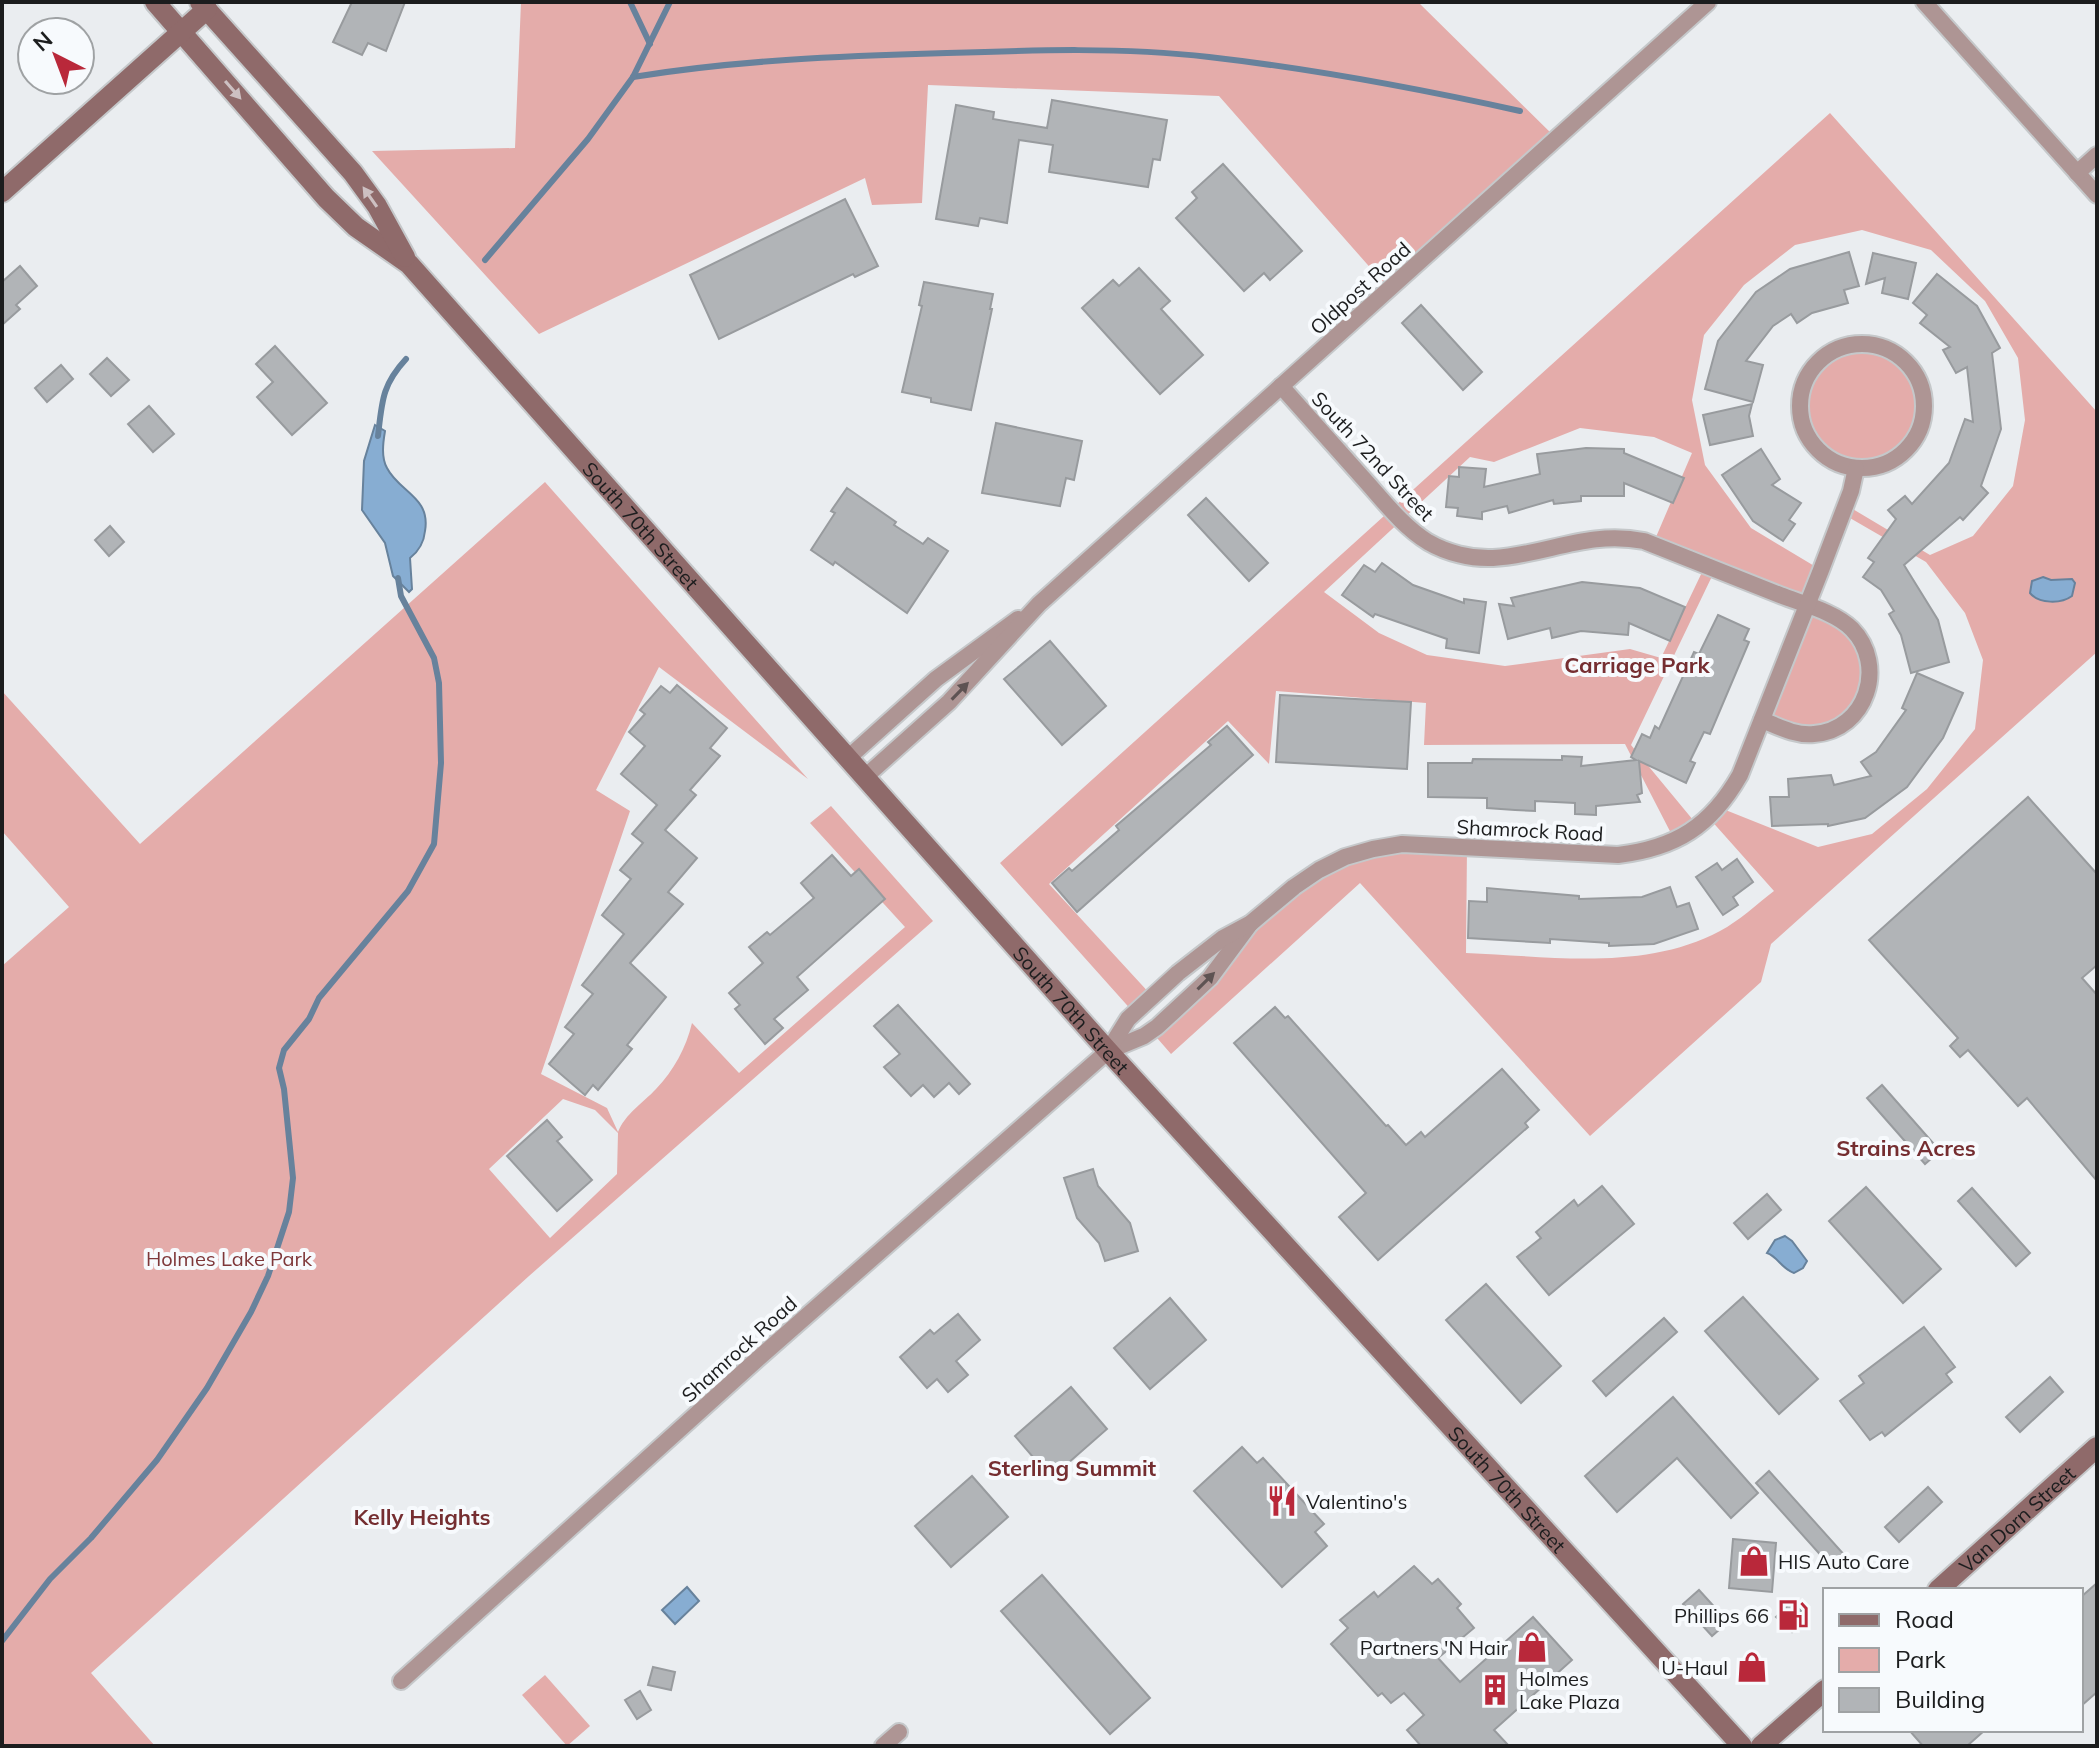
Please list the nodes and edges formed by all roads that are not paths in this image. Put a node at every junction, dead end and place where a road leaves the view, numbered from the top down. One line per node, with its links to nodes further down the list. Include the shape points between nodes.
1 (155, 2): 5 (main road, South 70th Street)
2 (1708, 2): 11 (street, Oldpost Road)
3 (1924, 2): 7 (street)
4 (204, 6): 5 (main road); 10 (main road, South 70th Street, one-way to 4, via 353,173)
5 (182, 32): 8 (main road); 10 (main road, South 70th Street, one-way to 10, via 326,198 356,227)
6 (2097, 155): 7 (street)
7 (2077, 173): 9 (street)
8 (2, 192)
9 (2097, 195)
10 (409, 264): 16 (main road, South 70th Street)
11 (1281, 386): 13 (street, Oldpost Road); 14 (street, South 72nd Street, via 1396,515 1445,550 1492,558 1622,537)
12 (1856, 468): 12 (street, via 1897,458 1913,443 1922,424 1920,382 1891,351 1871,345 1832,351 1805,380 1800,399 1808,438 1820,453); 14 (street, Shamrock Road)
13 (1039, 604): 16 (street, Oldpost Road, via 936,679); 17 (street, Oldpost Road, one-way to 13, via 949,702)
14 (1808, 606): 15 (street, Shamrock Road); 15 (street, via 1841,620 1862,642 1871,677 1867,695 1849,720 1816,734 1798,734)
15 (1762, 720): 18 (street, Shamrock Road, via 1728,795 1709,818 1664,846 1618,855 1431,844 1373,849 1319,870)
16 (848, 758): 17 (main road, South 70th Street)
17 (865, 777): 19 (main road, South 70th Street)
18 (1251, 923): 19 (street, Shamrock Road, via 1178,973 1128,1019); 19 (street, Shamrock Road, one-way to 18, via 1157,1027 1210,978)
19 (1108, 1051): 22 (street, Shamrock Road); 26 (main road, South 70th Street)
20 (2097, 1447): 21 (main road, Van Dorn Street)
21 (1940, 1588)
22 (401, 1681)
23 (1823, 1692): 27 (main road)
24 (899, 1732): 25 (street)
25 (883, 1746)
26 (1742, 1746)
27 (1761, 1746)

